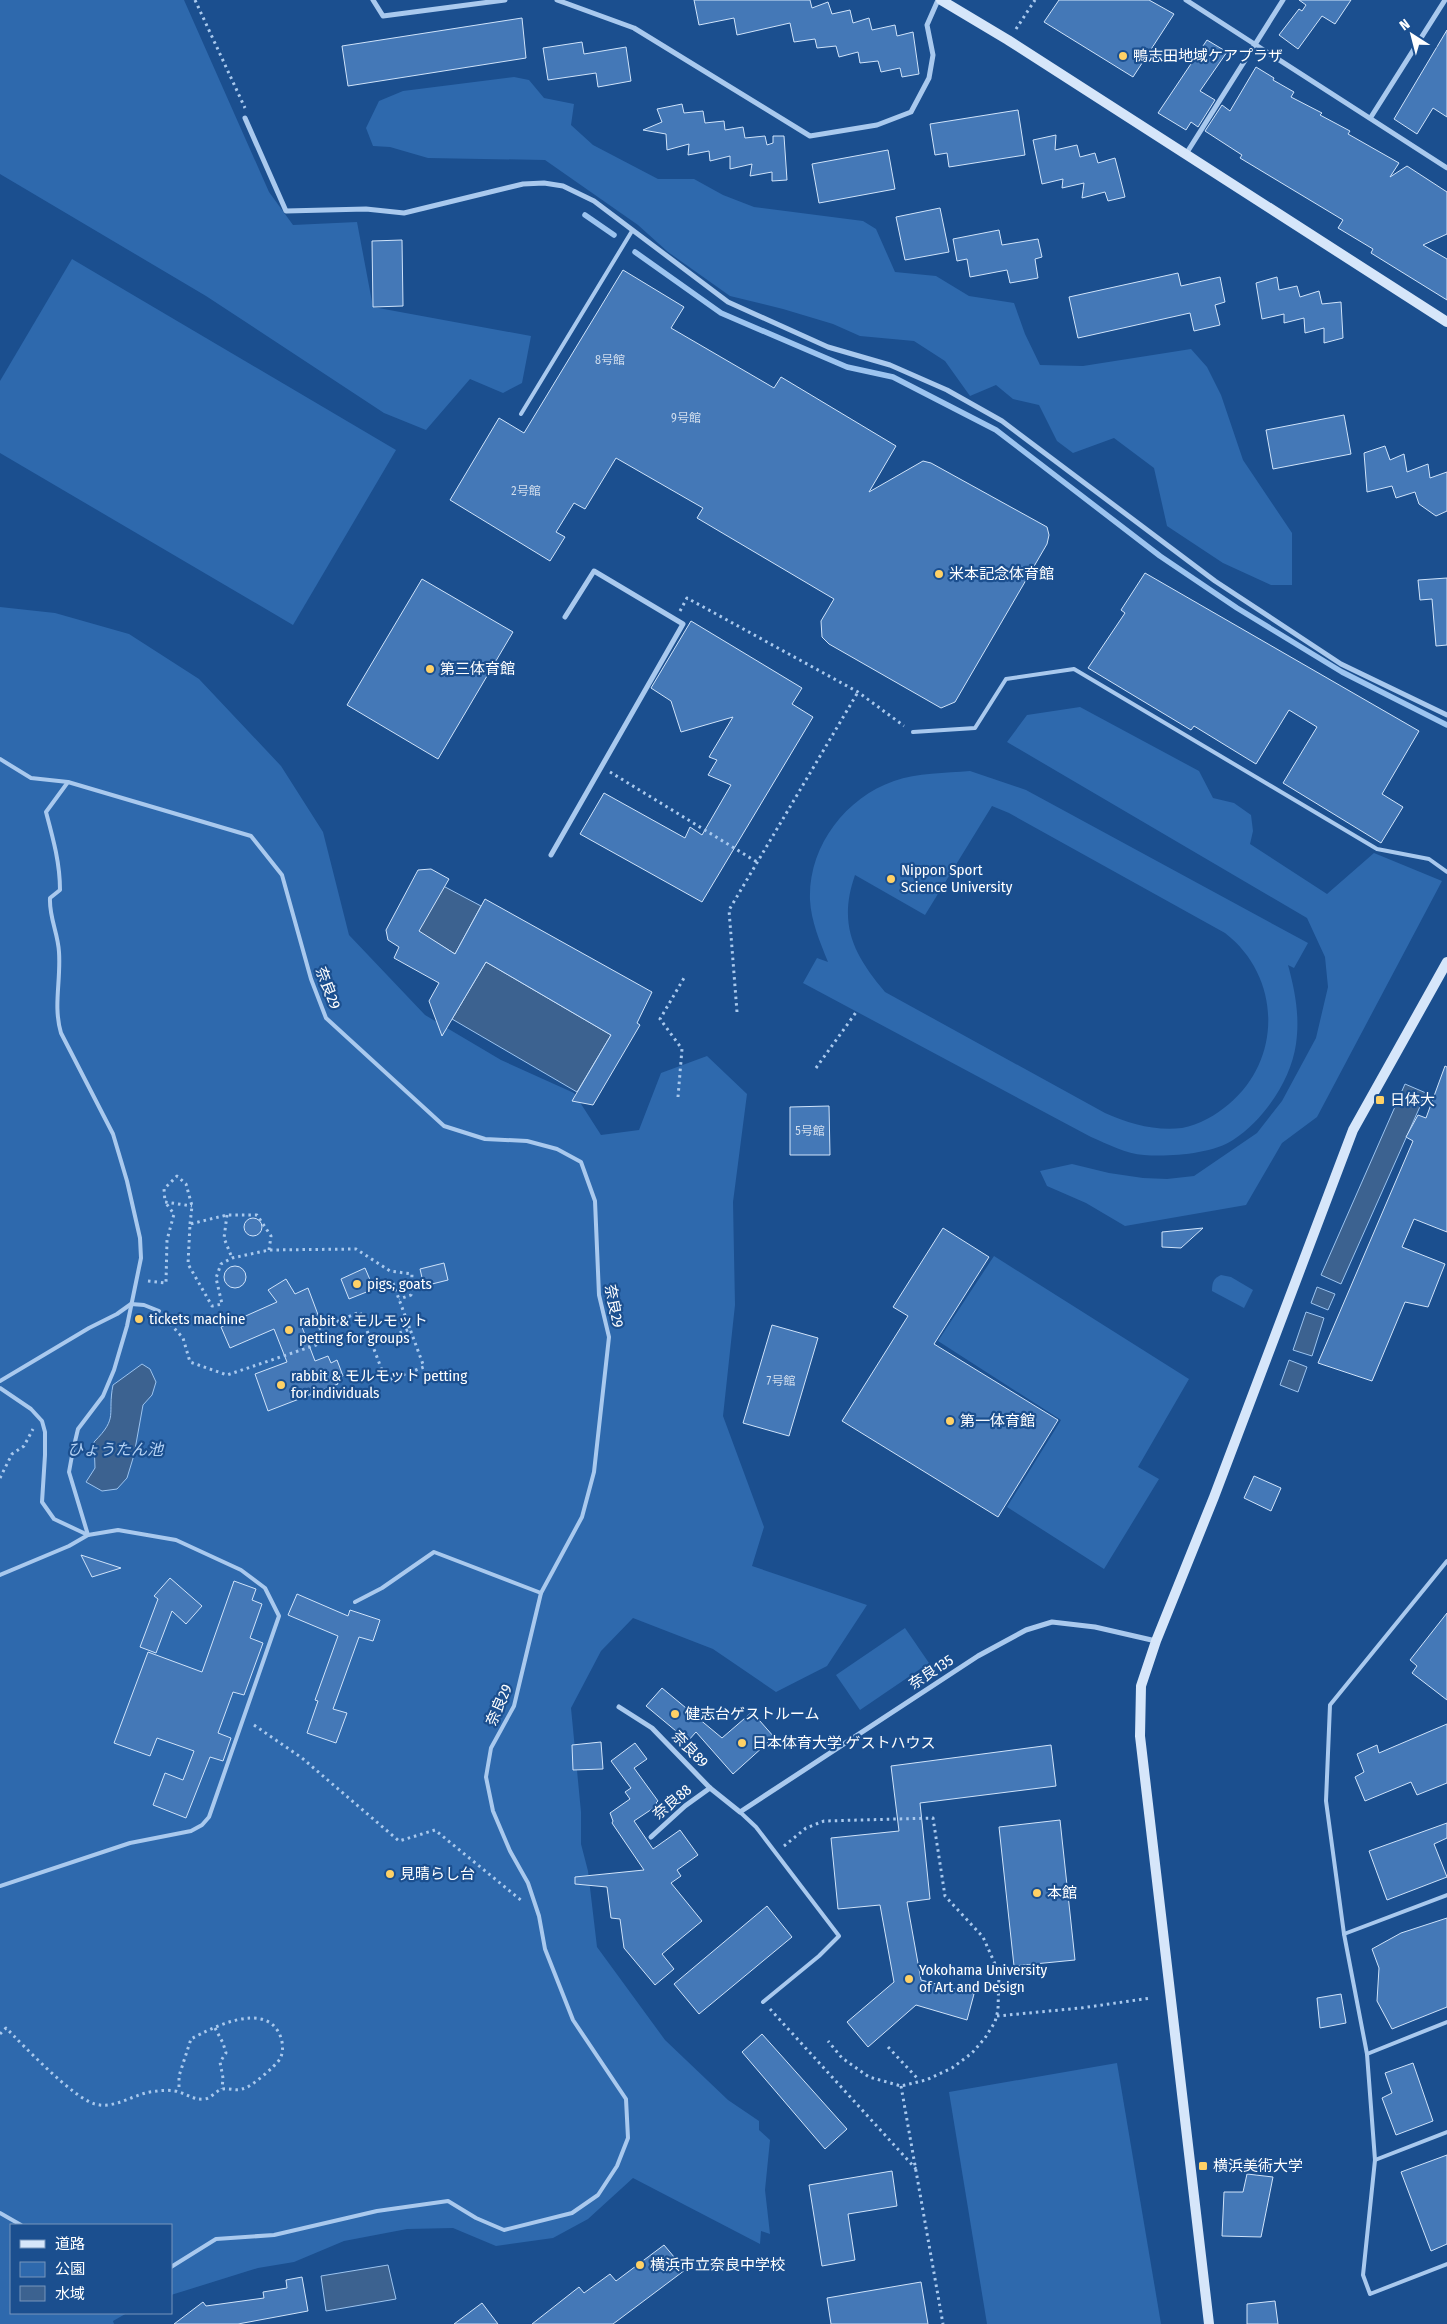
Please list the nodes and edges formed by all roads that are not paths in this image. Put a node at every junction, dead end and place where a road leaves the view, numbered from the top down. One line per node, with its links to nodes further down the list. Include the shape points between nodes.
1 (373, 0): 2 (street, via 384,16)
2 (505, 0)
3 (557, 0): 4 (street, via 634,28 810,136 877,125 911,112 929,78 933,55 926,25)
4 (942, 0): 11 (street)
5 (1186, 0): 8 (street)
6 (1283, 0): 8 (street)
7 (1445, 0): 10 (street)
8 (1255, 44): 10 (street); 11 (street)
9 (245, 118): 13 (street, via 286,211 366,209 404,213 523,184 544,183 563,186 594,201)
10 (1371, 118): 12 (street)
11 (1186, 154): 14 (street)
12 (1447, 168)
13 (632, 231): 15 (lane); 17 (street, via 728,302 828,347 890,365 947,390 1002,421 1215,581 1341,664)
14 (1447, 322)
15 (521, 414)
16 (565, 617): 21 (street, via 594,570 682,624)
17 (1447, 715)
18 (913, 732): 22 (lane, via 975,728 1006,679 1074,669 1377,849 1429,859)
19 (0, 759): 20 (lane, 奈良29, via 31,778)
20 (68, 782): 24 (lane, via 46,812 60,879 60,890 50,898 50,913 59,950 56,1016 61,1034 113,1134 127,1181 140,1238 141,1258); 31 (lane, 奈良29, via 251,836 282,875 311,979 326,1018 444,1126 485,1139 527,1141 557,1149 581,1162 595,1202 598,1295 609,1337 594,1472 582,1516)
21 (551, 855)
22 (1447, 872)
23 (1447, 962): 33 (street, via 1353,1130)
24 (131, 1304): 25 (lane); 26 (lane); 28 (lane, via 114,1370 103,1396 78,1429 73,1450 69,1472)
25 (159, 1311)
26 (0, 1381)
27 (0, 1388): 28 (lane, via 31,1409 42,1421 45,1432 42,1502 54,1519)
28 (88, 1535): 30 (lane); 38 (lane, via 118,1530 176,1540 241,1570 265,1588 279,1616 209,1816 202,1825 174,1835 130,1843)
29 (1447, 1561): 40 (lane, via 1330,1705 1326,1801)
30 (0, 1575)
31 (541, 1593): 32 (lane, via 434,1552); 49 (lane, 奈良29, via 514,1706 491,1748 486,1777 493,1811 528,1883 545,1949 573,2020 626,2099 628,2138 617,2166 598,2195 572,2213 504,2230 448,2201 377,2211 274,2235 216,2239)
32 (356, 1602)
33 (1156, 1641): 36 (street, 奈良135, via 1095,1627 1052,1622 1026,1630 978,1656); 50 (street, via 1141,1686 1140,1736)
34 (619, 1707): 35 (street, 奈良89, via 652,1728)
35 (710, 1788): 36 (street, 奈良89); 37 (street, 奈良88)
36 (740, 1812): 41 (lane, via 756,1827 839,1936)
37 (651, 1837)
38 (0, 1886)
39 (1447, 1895): 40 (lane)
40 (1344, 1934): 43 (lane)
41 (763, 2002)
42 (1447, 2022): 43 (lane)
43 (1367, 2054): 45 (lane)
44 (1447, 2132): 45 (lane)
45 (1375, 2160): 48 (lane, via 1363,2275 1370,2294)
46 (0, 2213): 47 (lane)
47 (19, 2224)
48 (1447, 2264)
49 (172, 2266)
50 (1209, 2324)

